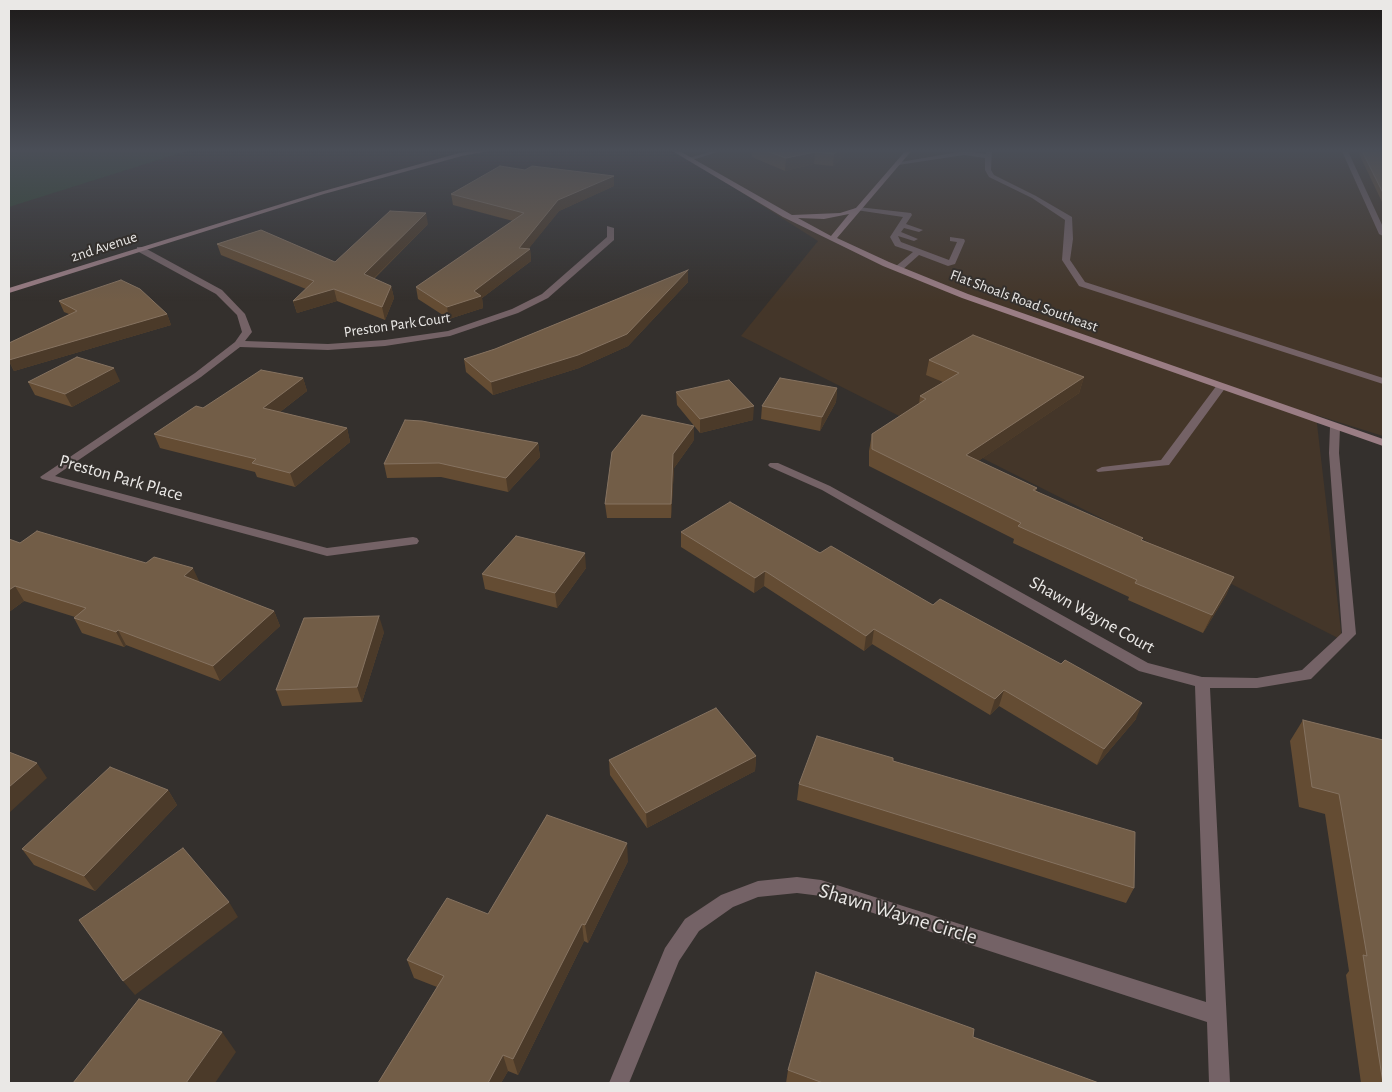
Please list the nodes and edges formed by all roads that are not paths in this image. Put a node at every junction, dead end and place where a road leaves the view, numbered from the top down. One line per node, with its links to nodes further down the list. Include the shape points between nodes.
1 (301, 200): 16 (street, 2nd Avenue)
2 (760, 200): 7 (street, Flat Shoals Road Southeast)
3 (866, 200): 6 (street)
4 (1039, 200): 23 (street, via 1069,219 1066,260 1082,284)
5 (1368, 200): 12 (street)
6 (858, 209): 7 (street, via 824,217); 8 (street, via 908,215); 13 (street)
7 (786, 215): 13 (street, Flat Shoals Road Southeast)
8 (902, 225): 10 (street); 11 (street)
9 (610, 228): 22 (street, Preston Park Court, via 611,238 545,296 514,311 450,333 385,343 328,347)
10 (919, 230)
11 (897, 233): 14 (street); 18 (street, via 894,237 898,244)
12 (1383, 234)
13 (832, 239): 20 (street, Flat Shoals Road Southeast)
14 (914, 239)
15 (953, 239): 19 (street, via 961,241)
16 (140, 249): 21 (street, 2nd Avenue); 22 (street, via 219,292 242,314 247,332)
17 (947, 250): 19 (street)
18 (918, 252): 19 (street, via 951,264); 20 (street)
19 (956, 253)
20 (898, 269): 24 (street, Flat Shoals Road Southeast)
21 (9, 291)
22 (238, 344): 29 (street, Preston Park Place, via 198,375 46,478 327,552)
23 (1383, 381)
24 (1221, 387): 25 (street, Flat Shoals Road Southeast); 28 (street, via 1165,463)
25 (1335, 427): 26 (street, Flat Shoals Road Southeast); 30 (street, Shawn Wayne Court, via 1334,453 1349,634 1306,675 1257,683)
26 (1383, 443)
27 (774, 465): 30 (street, Shawn Wayne Court, via 826,488 1144,667)
28 (1102, 470)
29 (413, 541)
30 (1202, 682): 31 (street)
31 (1216, 1015): 32 (street, Shawn Wayne Circle, via 821,888 797,885 758,889 727,901 692,924 672,955); 33 (street)
32 (619, 1083)
33 (1220, 1083)

